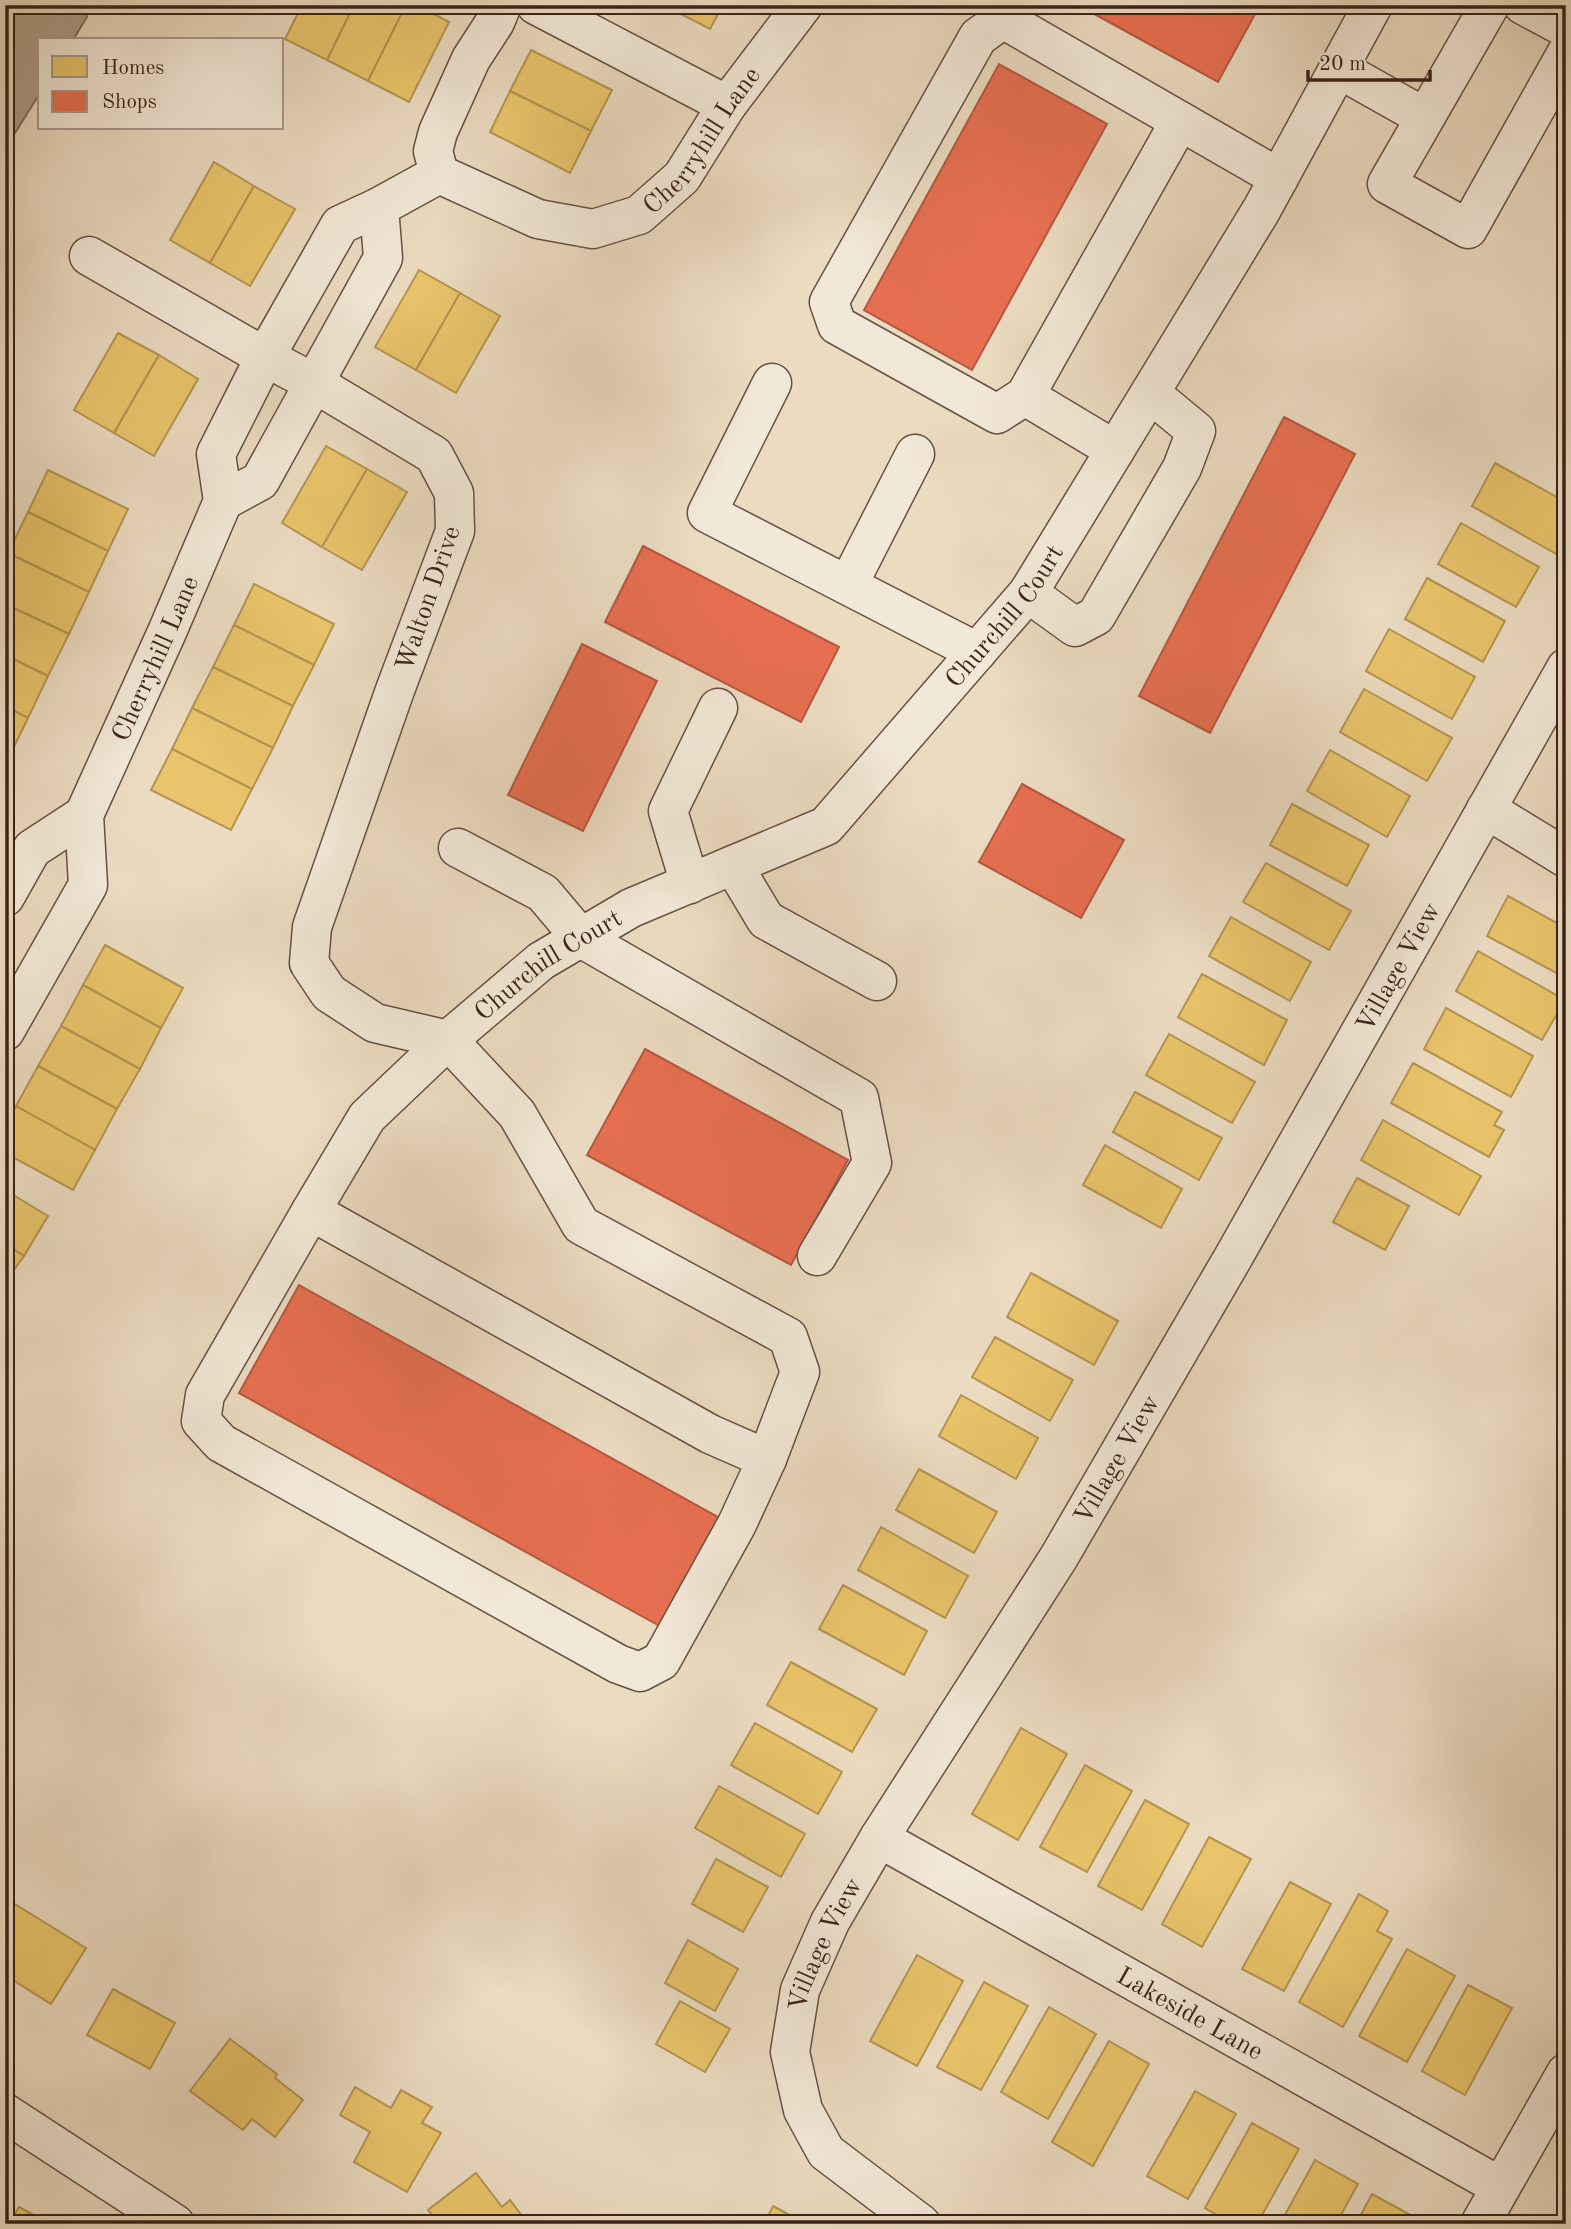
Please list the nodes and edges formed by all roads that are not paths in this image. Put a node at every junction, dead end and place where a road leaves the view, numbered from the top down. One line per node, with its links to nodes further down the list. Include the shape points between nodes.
1 (502, 5): 13 (street, via 438,132 433,151)
2 (536, 5): 10 (street)
3 (803, 5): 10 (street, Cherryhill Lane)
4 (1373, 5): 9 (street, Churchill Court)
5 (1490, 5): 11 (street)
6 (1523, 5): 7 (street)
7 (1566, 28)
8 (1566, 54): 11 (street, via 1468,229 1387,184)
9 (1339, 69): 11 (street); 14 (street, Churchill Court)
10 (727, 105): 13 (street, Cherryhill Lane, via 682,177 639,215 593,229 538,219)
11 (1424, 117)
12 (1180, 121): 14 (street); 21 (street); 21 (street, via 1003,19 978,37 830,302 837,325 998,414)
13 (439, 174): 15 (street)
14 (1279, 178): 20 (street, Churchill Court)
15 (379, 207): 17 (street, via 340,225); 18 (street, via 383,258)
16 (89, 256): 17 (street, Walton Drive)
17 (265, 357): 18 (street, Walton Drive); 24 (street, via 216,454)
18 (314, 383): 24 (street, via 260,481); 40 (street, Walton Drive, via 434,455 454,493 455,531 312,927 309,963 329,993 375,1023)
19 (772, 383): 25 (street, via 707,513)
20 (1150, 393): 22 (street, Churchill Court); 26 (street, via 1196,431 1182,468 1096,615 1074,627)
21 (1025, 396): 22 (street)
22 (1115, 450): 26 (street, Churchill Court)
23 (915, 454): 25 (street)
24 (223, 501): 31 (street, Cherryhill Lane)
25 (848, 585): 27 (street)
26 (1028, 593): 27 (street, Churchill Court)
27 (977, 652): 34 (street, Churchill Court, via 826,825)
28 (1566, 668): 30 (street, Village View)
29 (718, 708): 35 (street, via 668,811)
30 (1486, 809): 33 (street); 44 (street, Village View, via 1059,1557)
31 (84, 815): 36 (street, via 32,849); 39 (street, Cherryhill Lane, via 88,885)
32 (458, 848): 37 (street, via 543,893)
33 (1566, 858)
34 (733, 865): 35 (street, Churchill Court); 38 (street, via 766,920)
35 (690, 884): 37 (street, Churchill Court, via 631,908)
36 (5, 897)
37 (581, 938): 40 (street, Churchill Court, via 541,961); 42 (street, via 859,1098 872,1163)
38 (877, 981)
39 (5, 1031)
40 (448, 1040): 41 (street, Churchill Court, via 368,1117); 43 (street, via 517,1114 581,1224 788,1337 800,1372)
41 (311, 1211): 43 (street, via 710,1434); 43 (street, Churchill Court, via 205,1395 201,1421 221,1443 618,1664 640,1672 661,1661)
42 (817, 1256)
43 (767, 1460)
44 (879, 1838): 47 (street, Lakeside Lane); 49 (street, Village View, via 830,1922 800,1990 790,2052 803,2110 826,2151)
45 (1566, 2073): 47 (street)
46 (5, 2113): 48 (street)
47 (1501, 2187): 50 (street)
48 (175, 2224)
49 (921, 2224)
50 (1480, 2224)

